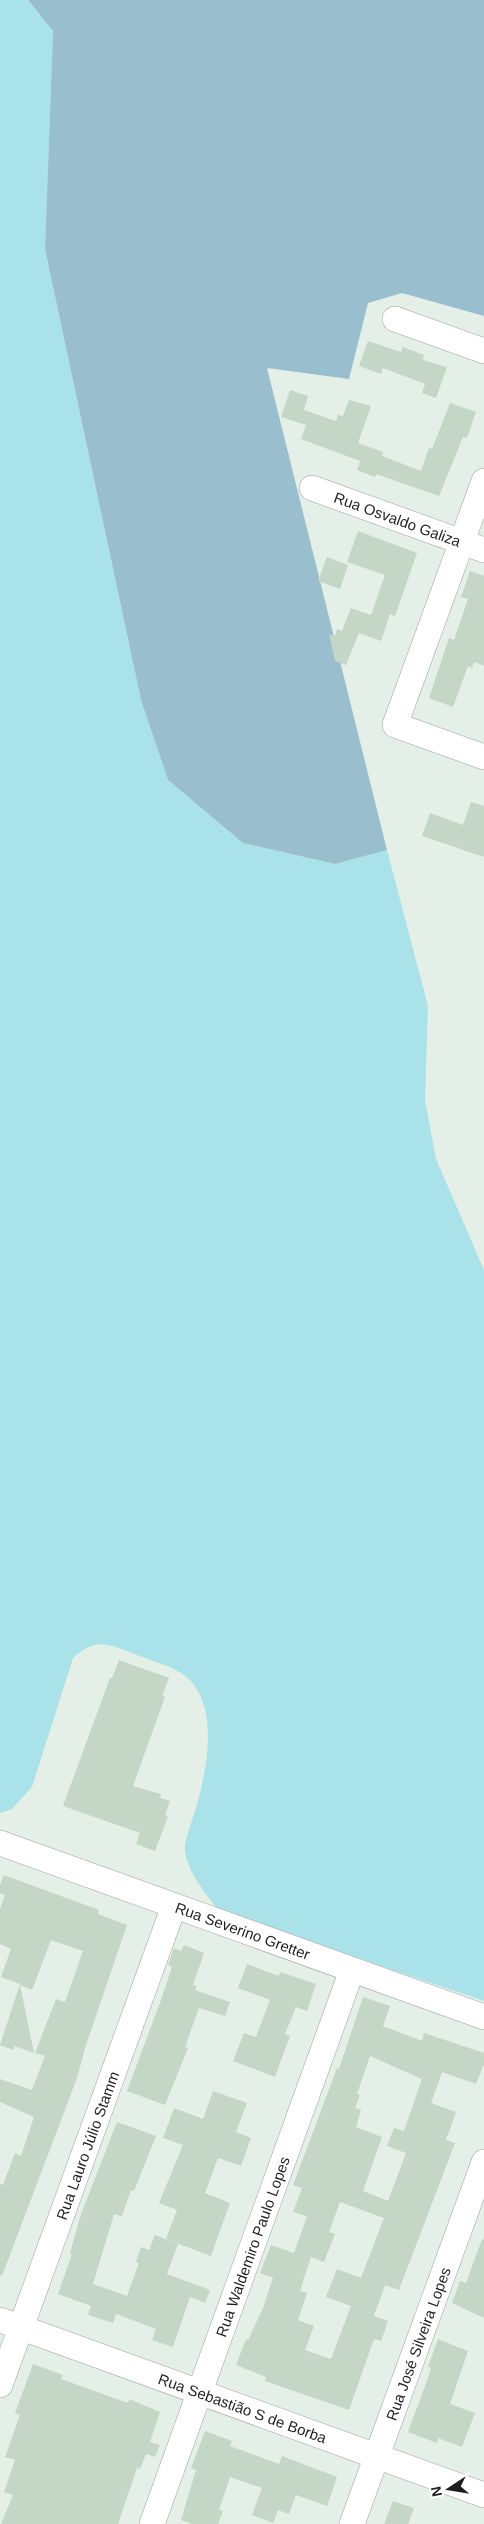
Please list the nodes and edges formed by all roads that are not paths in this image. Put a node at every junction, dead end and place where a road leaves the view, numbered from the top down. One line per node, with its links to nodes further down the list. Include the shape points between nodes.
1 (395, 319): 2 (street)
2 (484, 351)
3 (484, 481): 5 (street)
4 (312, 488): 5 (street, Rua Osvaldo Galiza)
5 (473, 546): 6 (street, via 395,725)
6 (484, 757)
7 (0, 1843): 8 (street, Rua Severino Gretter)
8 (174, 1906): 9 (street, Rua Severino Gretter); 12 (street, Rua Lauro Júlio Stamm)
9 (352, 1970): 10 (street, Rua Severino Gretter); 14 (street, Rua Waldemiro Paulo Lopes)
10 (484, 2017)
11 (484, 2162): 15 (street, Rua José Silveira Lopes)
12 (10, 2324): 13 (street, Rua Lauro Júlio Stamm); 14 (street, Rua Sebastião S de Borba)
13 (0, 2385)
14 (200, 2392): 15 (street, Rua Sebastião S de Borba); 17 (street, Rua Waldemiro Paulo Lopes)
15 (377, 2456): 16 (street, Rua Sebastião S de Borba); 18 (street, Rua José Silveira Lopes)
16 (484, 2495)
17 (152, 2524)
18 (352, 2524)

